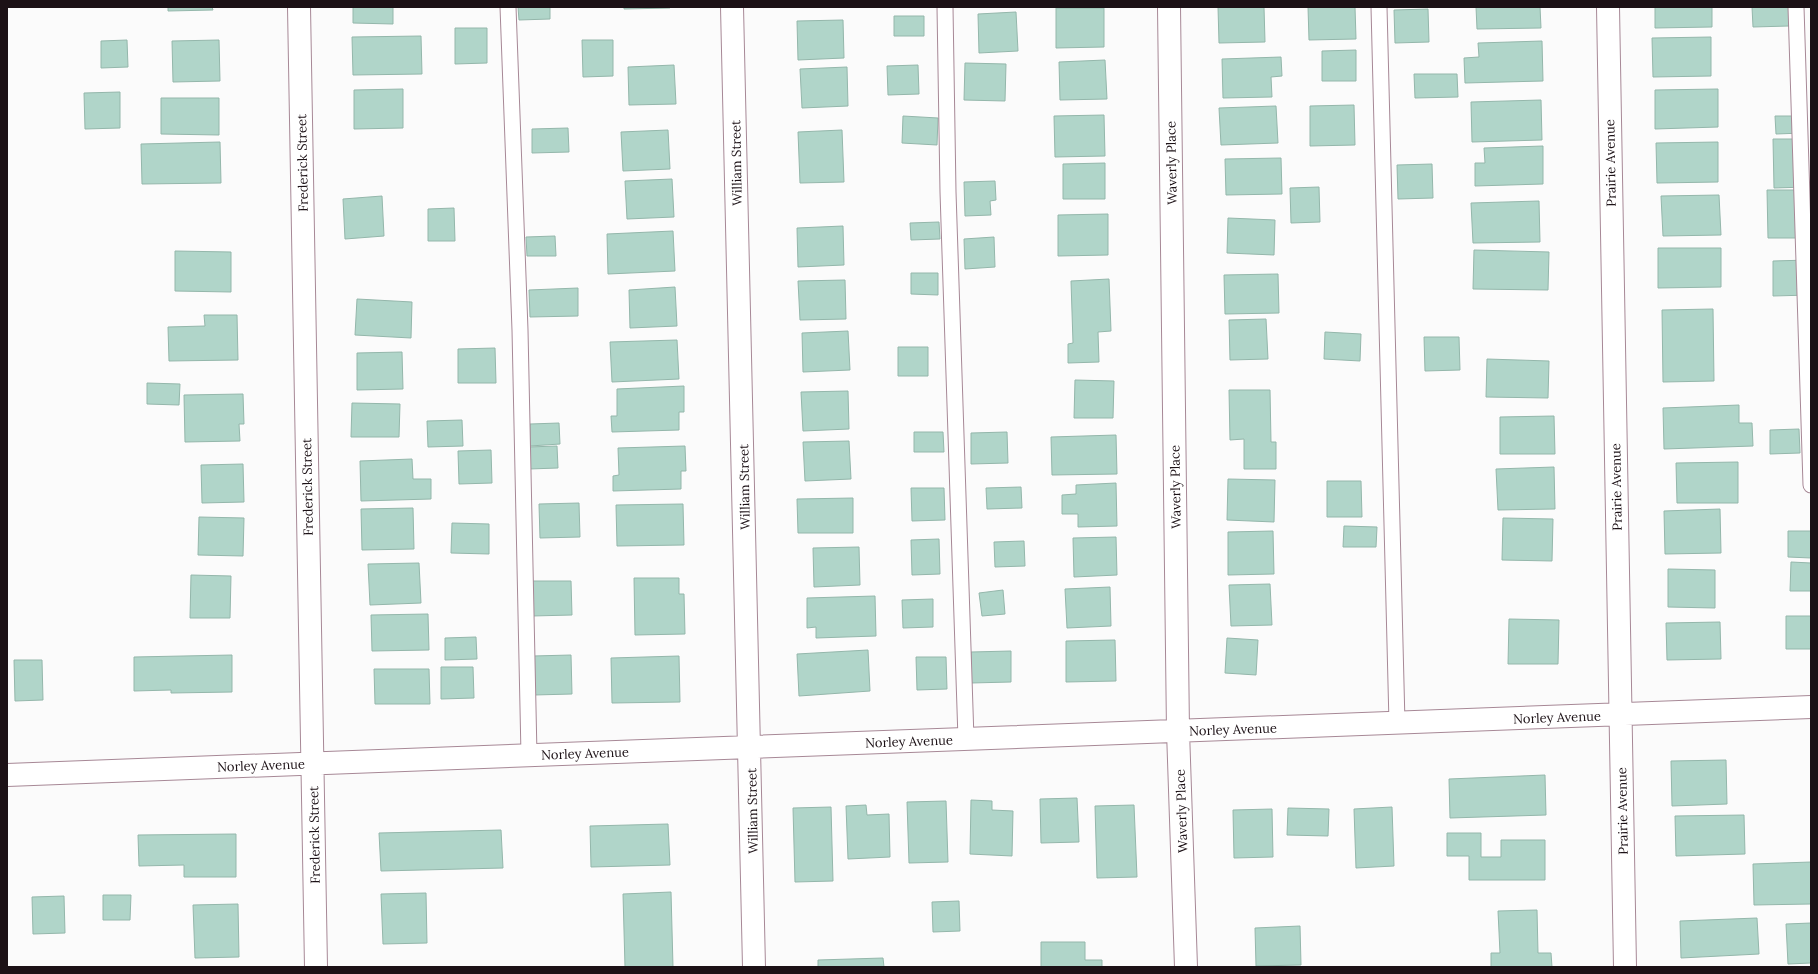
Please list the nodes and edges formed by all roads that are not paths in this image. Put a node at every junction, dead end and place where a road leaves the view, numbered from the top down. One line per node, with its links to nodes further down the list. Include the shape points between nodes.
1 (299, 7): 17 (street, Frederick Street)
2 (508, 7): 16 (lane, via 520,330)
3 (732, 7): 15 (street, William Street)
4 (945, 7): 14 (lane, via 948,200)
5 (1169, 7): 13 (street, Waverly Place)
6 (1379, 7): 12 (lane)
7 (1608, 7): 11 (street, Prairie Avenue)
8 (1796, 7): 9 (lane)
9 (1811, 485)
10 (1811, 707): 11 (street, Norley Avenue)
11 (1620, 714): 12 (street, Norley Avenue); 22 (street, Prairie Avenue)
12 (1397, 723): 13 (street, Norley Avenue)
13 (1178, 731): 14 (street, Norley Avenue); 21 (street, Waverly Place)
14 (966, 739): 15 (street, Norley Avenue)
15 (751, 747): 16 (street, Norley Avenue); 20 (street, William Street)
16 (529, 755): 17 (street, Norley Avenue)
17 (312, 763): 18 (street, Norley Avenue); 19 (street, Frederick Street)
18 (7, 775)
19 (316, 967)
20 (754, 967)
21 (1186, 967)
22 (1625, 967)

